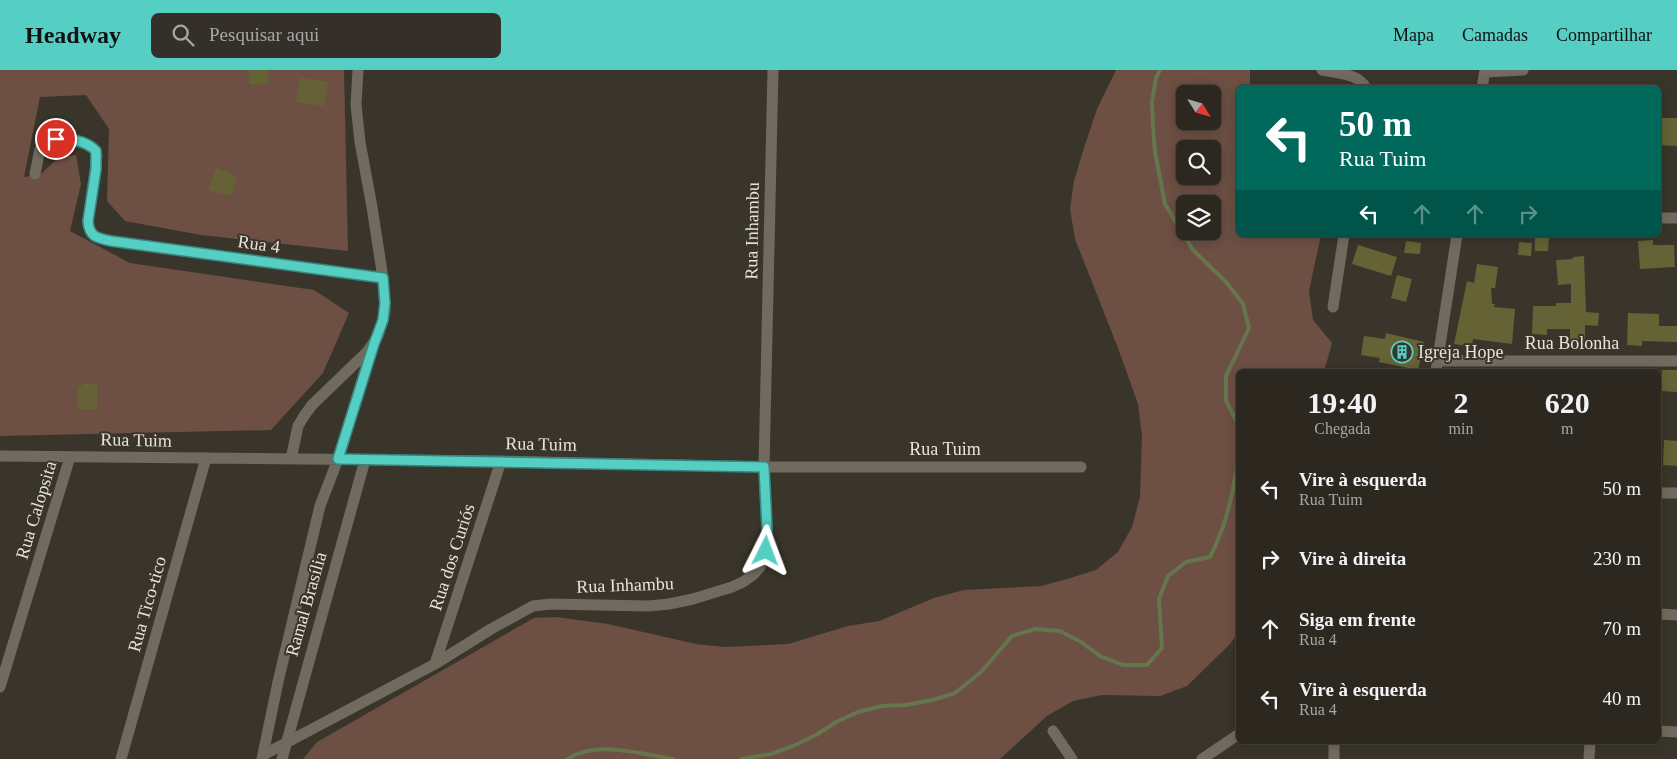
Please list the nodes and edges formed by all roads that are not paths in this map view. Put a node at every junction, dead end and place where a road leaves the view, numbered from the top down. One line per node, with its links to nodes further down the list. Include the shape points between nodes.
1 (358, 70): 13 (street, via 356,105 360,142)
2 (773, 70): 25 (street, Rua Inhambu)
3 (1322, 70): 6 (street, via 1348,75)
4 (1523, 70): 5 (street)
5 (1485, 71): 7 (street)
6 (1364, 85)
7 (1483, 85)
8 (36, 174): 13 (street, Rua 4, via 41,147 47,140 81,142 92,146 97,156 88,221 89,230 95,237)
9 (1661, 218): 10 (street)
10 (1677, 218)
11 (1344, 237): 14 (street)
12 (1457, 237): 17 (street)
13 (383, 278): 15 (street, via 384,312)
14 (1333, 307)
15 (374, 344): 21 (street, via 304,416 298,426); 22 (street, Ramal Brasília)
16 (1677, 361): 17 (street, Rua Bolonha)
17 (1437, 366)
18 (0, 456): 19 (street, Rua Tuim)
19 (70, 457): 20 (street, Rua Tuim); 32 (street, Rua Calopsita)
20 (206, 458): 21 (street, Rua Tuim); 41 (street, Rua Tico-tico)
21 (291, 459): 22 (street, Rua Tuim)
22 (338, 459): 23 (street, Rua Tuim); 40 (street, Ramal Brasília, via 320,506)
23 (365, 460): 24 (street, Rua Tuim); 37 (street, Ramal Brasília)
24 (501, 461): 25 (street, Rua Tuim); 31 (street, Rua dos Curiós)
25 (764, 467): 26 (street, Rua Tuim); 31 (street, Rua Inhambu, via 766,551 760,567 743,582 669,604 533,606)
26 (1081, 467)
27 (1661, 493): 28 (street)
28 (1677, 493)
29 (1661, 614): 30 (street)
30 (1677, 615)
31 (435, 664): 37 (street, Rua Inhambu)
32 (0, 688)
33 (1053, 731): 43 (street)
34 (1661, 731): 35 (street)
35 (1677, 732)
36 (1236, 736): 44 (street)
37 (285, 744): 40 (street, Rua Inhambu); 42 (street, Ramal Brasília)
38 (1334, 744): 45 (street)
39 (1590, 744): 46 (street)
40 (262, 757)
41 (121, 759)
42 (282, 759)
43 (1072, 759)
44 (1202, 759)
45 (1334, 759)
46 (1589, 759)

